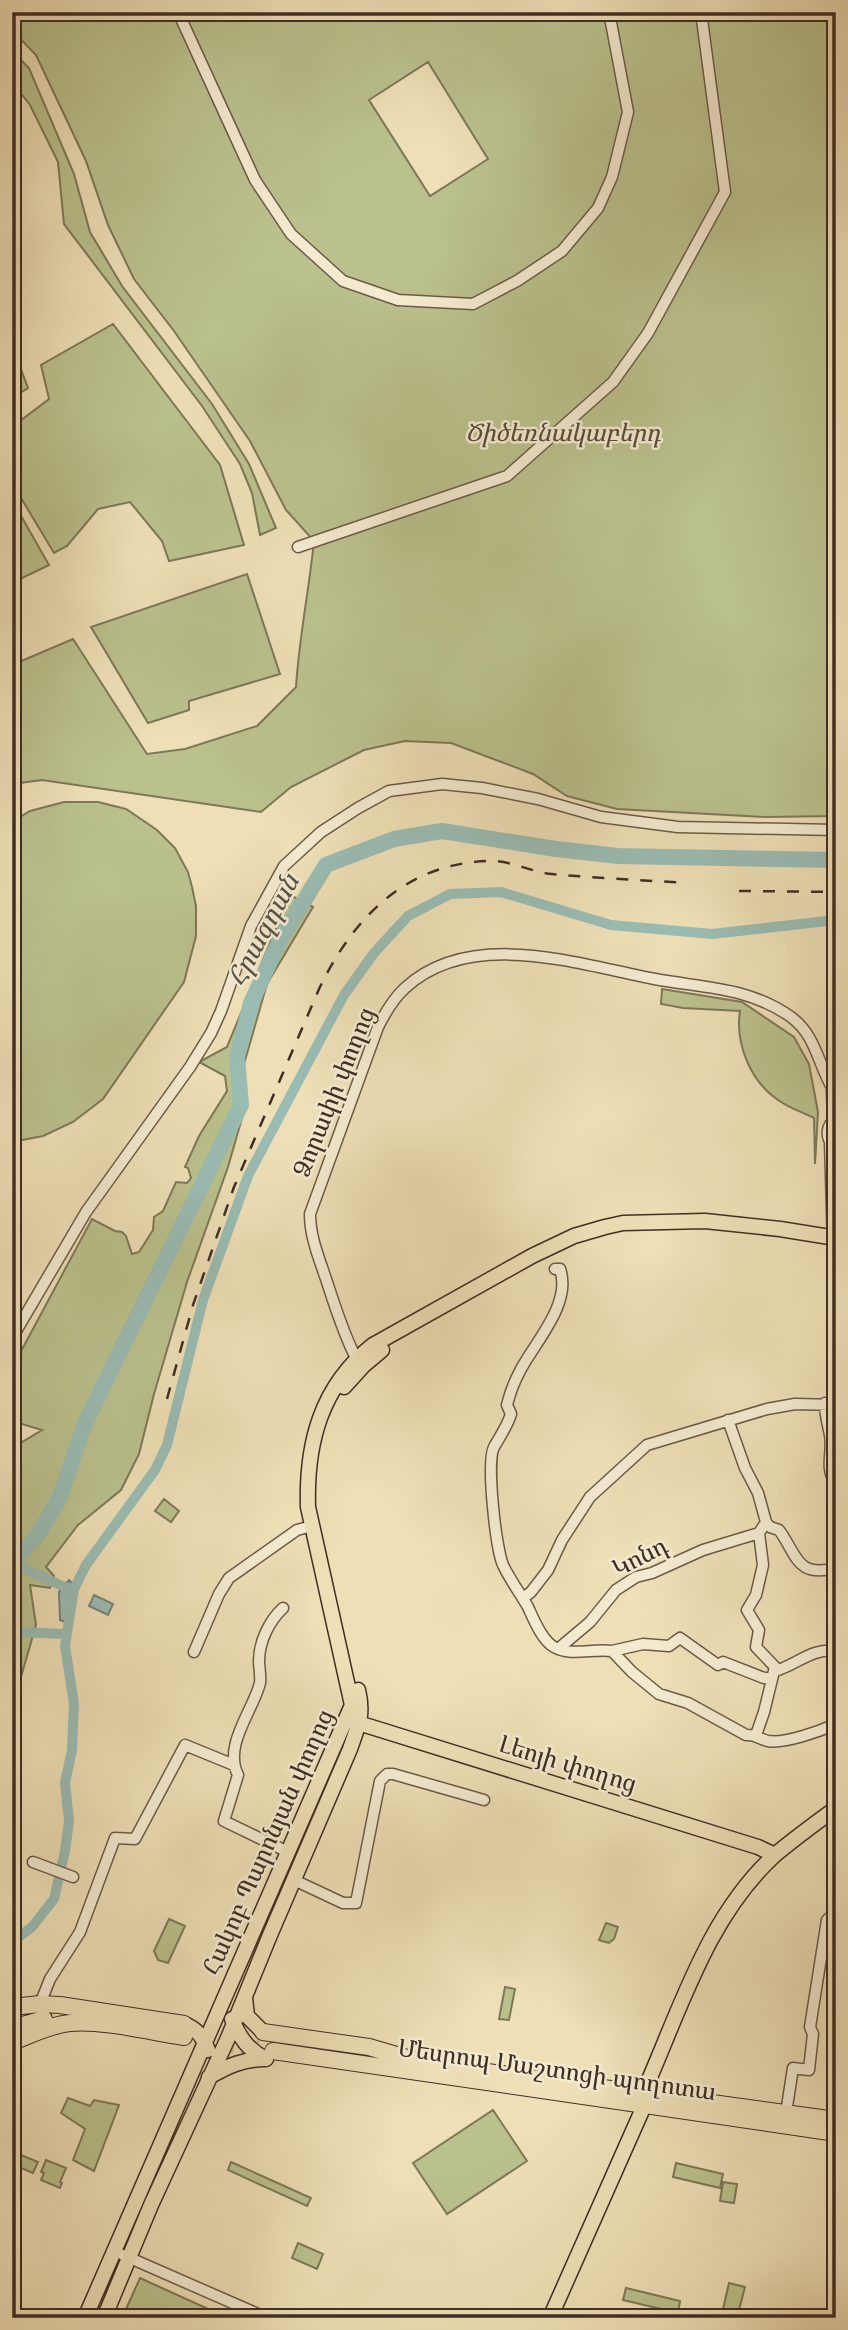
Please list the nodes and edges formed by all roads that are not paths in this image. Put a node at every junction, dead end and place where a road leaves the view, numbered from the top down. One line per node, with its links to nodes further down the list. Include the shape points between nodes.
1 (178, 12): 2 (street, via 255,180 290,234 343,281 398,300 473,304 562,251 598,208 612,177 628,112)
2 (609, 12)
3 (701, 12): 4 (street, via 725,192 648,333 613,382 508,476)
4 (298, 547)
5 (836, 830): 11 (street, via 678,827 601,817 538,799 442,784 389,791 358,808 321,832 284,866 251,926 211,1033 86,1212)
6 (834, 1091): 7 (street); 12 (street, Ձորափի փողոց, via 811,1040 794,1020 748,994 511,954 481,955 428,972 405,988 378,1027 310,1214 315,1247)
7 (834, 1119): 8 (street, via 827,1131)
8 (833, 1145): 9 (street)
9 (835, 1241): 12 (main road, Հակոբ Պարոնյան փողոց, via 705,1221 605,1227 574,1236 498,1274); 27 (main road, Հակոբ Պարոնյան փողոց, via 677,1226 590,1239 549,1256 396,1342 363,1366 332,1406 314,1473 317,1510 362,1707)
10 (555, 1269): 20 (street, via 563,1283 552,1321 518,1376 507,1405 511,1414 493,1448 498,1551)
11 (12, 1338)
12 (356, 1358): 17 (main road, Հակոբ Պարոնյան փողոց, via 329,1396 314,1437 307,1477)
13 (830, 1404): 14 (street, via 795,1404); 15 (street, via 825,1423 829,1430 828,1472)
14 (728, 1420): 16 (street); 20 (street, via 647,1445 590,1497 548,1570)
15 (836, 1485)
16 (766, 1522): 18 (street); 19 (street, via 779,1530 800,1565 817,1572)
17 (312, 1526): 25 (street, via 297,1530 229,1578); 27 (main road, Հակոբ Պարոնյան փողոց, via 352,1697)
18 (760, 1533): 22 (street, Կոնդ, via 636,1577); 26 (street, via 763,1565 747,1610 759,1630 757,1647)
19 (836, 1568)
20 (523, 1598): 22 (street, via 541,1633)
21 (283, 1608): 30 (street, via 274,1616 261,1646 260,1682 239,1734)
22 (558, 1649): 23 (street)
23 (612, 1651): 26 (street, via 643,1644 668,1646 680,1638 718,1665 723,1662 764,1678); 29 (street, via 659,1694 688,1703 746,1735)
24 (836, 1651): 26 (street, via 821,1650)
25 (194, 1652)
26 (773, 1672): 29 (street)
27 (353, 1721): 33 (main road, Հակոբ Պարոնյան փողոց); 34 (main road, Լեոյի փողոց); 37 (main road, Հակոբ Պարոնյան փողոց)
28 (836, 1724): 29 (street, via 778,1741)
29 (756, 1735)
30 (233, 1765): 33 (street, via 239,1775 224,1821); 42 (street, via 185,1745 135,1839 115,1838 80,1932 50,1979)
31 (484, 1800): 37 (street, via 387,1774 380,1781 356,1903 343,1903)
32 (836, 1808): 34 (main road)
33 (288, 1852): 39 (main road, Հակոբ Պարոնյան փողոց)
34 (775, 1855): 51 (main road, via 729,1909 709,1944)
35 (33, 1862): 36 (street)
36 (73, 1877)
37 (294, 1880): 40 (main road, Հակոբ Պարոնյան փողոց)
38 (836, 1912): 52 (street, via 827,1920 810,2027 809,2070 793,2068)
39 (225, 1996): 44 (main road); 46 (main road, via 204,2019); 49 (main road, Հակոբ Պարոնյան փողոց)
40 (244, 1996): 44 (main road, Հակոբ Պարոնյան փողոց); 48 (main road, via 247,2016)
41 (12, 2007): 42 (highway)
42 (43, 2011): 43 (highway); 45 (highway); 46 (highway)
43 (12, 2018)
44 (233, 2027): 48 (main road); 48 (main road, via 247,2046); 49 (main road); 49 (main road, via 220,2026); 50 (main road, Հակոբ Պարոնյան փողոց)
45 (12, 2028)
46 (184, 2030): 47 (highway, via 68,2023); 49 (main road); 49 (main road, via 195,2058)
47 (12, 2042)
48 (269, 2046): 50 (main road); 51 (highway, Մեսրոպ Մաշտոցի պողոտա, via 405,2071); 51 (highway, Մեսրոպ Մաշտոցի պողոտա, via 369,2048 426,2063)
49 (203, 2049): 50 (main road, via 212,2059); 56 (main road, Հակոբ Պարոնյան փողոց)
50 (208, 2078): 57 (main road, Հակոբ Պարոնյան փողոց)
51 (642, 2099): 52 (highway, Մեսրոպ Մաշտոցի պողոտա); 54 (highway, Մեսրոպ Մաշտոցի պողոտա); 55 (main road)
52 (786, 2113): 53 (highway, Մեսրոպ Մաշտոցի պողոտա)
53 (836, 2120)
54 (836, 2133)
55 (583, 2231): 61 (main road); 62 (main road)
56 (113, 2252): 57 (street); 58 (main road, Հակոբ Պարոնյան փողոց)
57 (129, 2258): 59 (main road, Հակոբ Պարոնյան փողոց); 60 (street)
58 (85, 2318)
59 (104, 2318)
60 (267, 2318)
61 (540, 2318)
62 (550, 2318)

